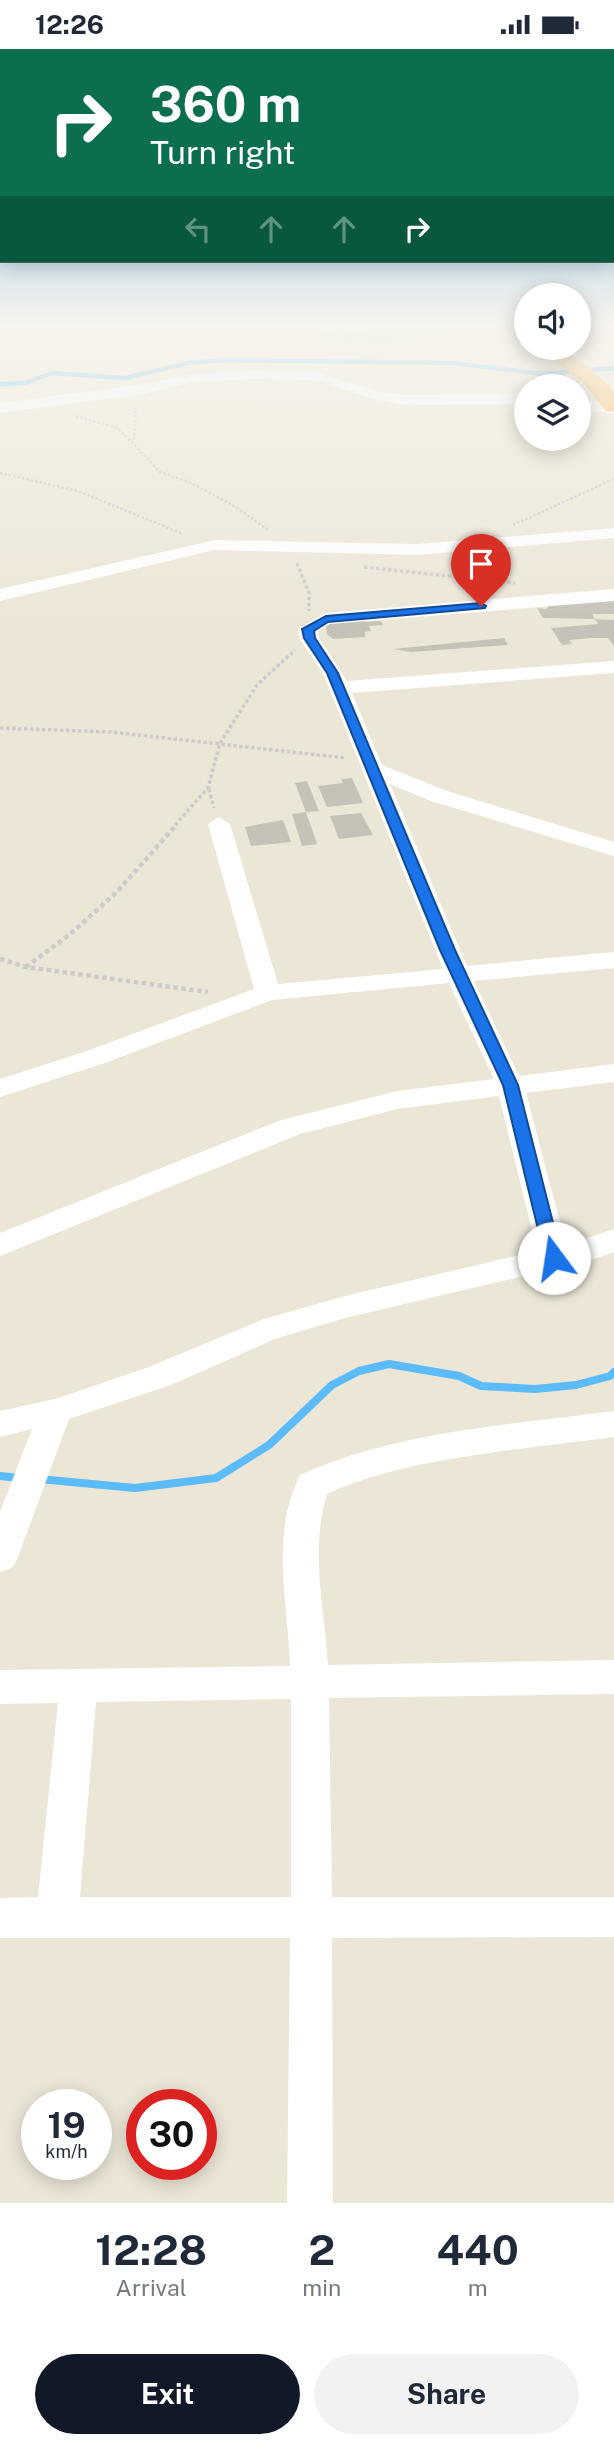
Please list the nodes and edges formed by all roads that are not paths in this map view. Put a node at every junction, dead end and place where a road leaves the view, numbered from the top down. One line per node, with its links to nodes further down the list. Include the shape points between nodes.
1 (614, 533): 3 (street, via 357,550 215,545)
2 (614, 594): 5 (street, via 326,619 309,634)
3 (0, 596)
4 (614, 667): 5 (street)
5 (339, 688): 6 (street)
6 (370, 768): 8 (street, via 439,796); 10 (street)
7 (219, 824): 11 (street)
8 (614, 849)
9 (614, 960): 10 (street)
10 (458, 975): 11 (street); 13 (street)
11 (261, 995): 14 (street, via 93,1058)
12 (614, 1073): 13 (street)
13 (510, 1085): 16 (street, via 397,1100 292,1127); 17 (street)
14 (0, 1087)
15 (614, 1240): 17 (street)
16 (0, 1245)
17 (554, 1258): 18 (street, via 440,1282 264,1331 160,1376)
18 (56, 1411): 19 (street); 21 (street)
19 (0, 1423)
20 (614, 1424): 23 (street, via 472,1443 349,1468 313,1485 303,1508 301,1545)
21 (0, 1557)
22 (614, 1677): 23 (street)
23 (310, 1682): 24 (street); 26 (street)
24 (79, 1684): 25 (street); 29 (street)
25 (0, 1687)
26 (311, 1915): 27 (street); 29 (street); 30 (street)
27 (614, 1917)
28 (0, 1918): 29 (street)
29 (57, 1918)
30 (310, 2203)

